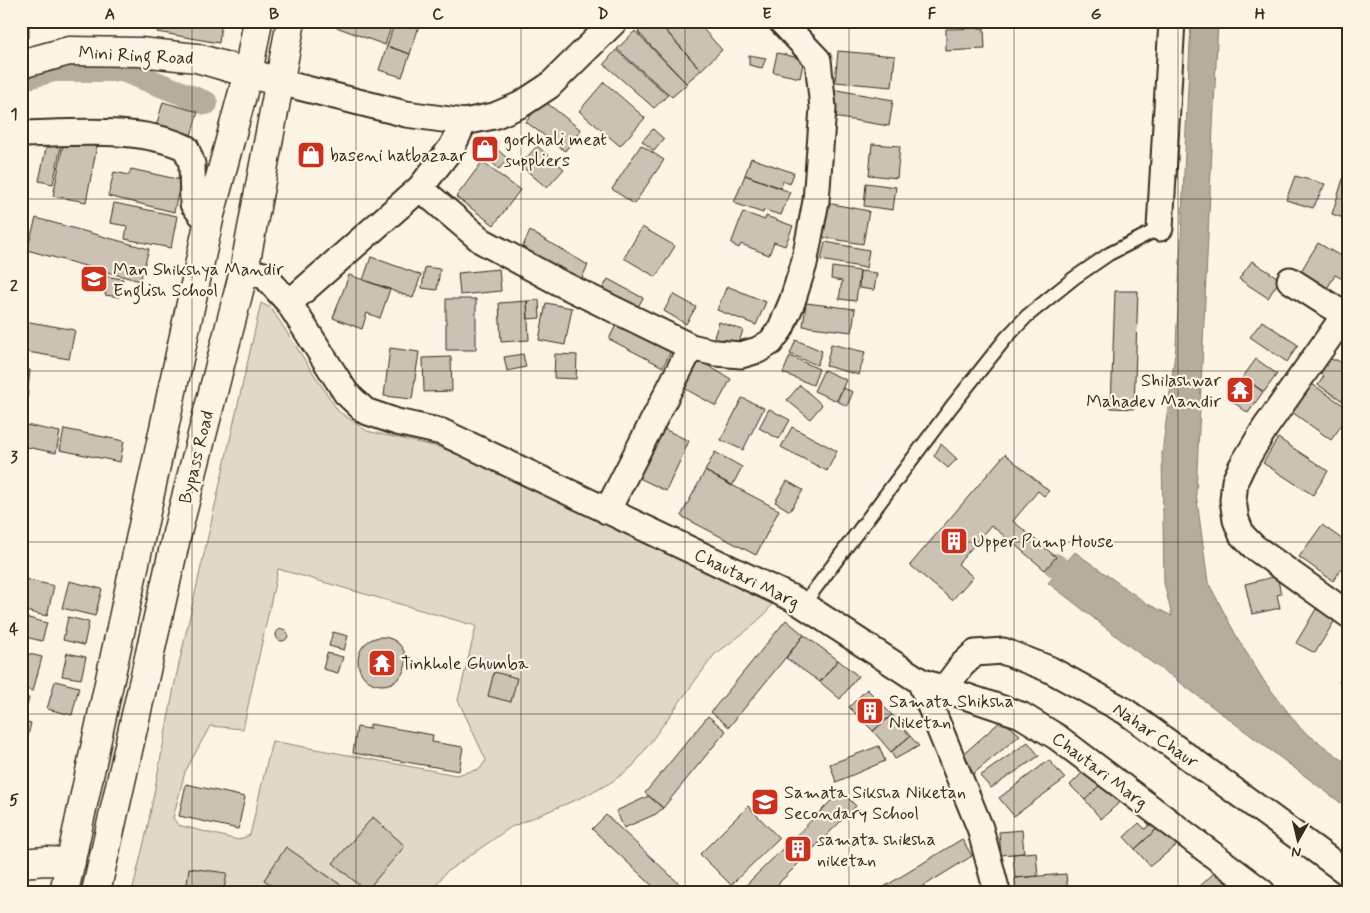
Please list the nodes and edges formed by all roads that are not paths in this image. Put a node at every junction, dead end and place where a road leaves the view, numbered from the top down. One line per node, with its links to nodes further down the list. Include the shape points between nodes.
1 (258, 21): 7 (main road, Bypass Road)
2 (291, 21): 8 (main road, Bypass Road)
3 (615, 21): 9 (street, via 549,86 520,105 494,116)
4 (781, 21): 18 (street, via 818,60 824,108 816,201 804,264 792,302 771,342 741,355)
5 (1172, 21): 13 (street)
6 (21, 64): 7 (main road, Mini Ring Road, via 69,51 140,52 197,58)
7 (248, 73): 8 (main road, Mini Ring Road); 12 (main road, Bypass Road)
8 (279, 82): 9 (street, via 406,114); 14 (main road, Bypass Road)
9 (464, 122): 11 (street, via 452,146)
10 (21, 134): 12 (street, via 112,132 172,142 186,148 192,164 193,204 201,214)
11 (420, 188): 16 (street); 18 (street, via 482,241)
12 (210, 214): 24 (main road, Bypass Road)
13 (1160, 228): 20 (lane, via 1109,254 1074,278 1027,316 1006,338)
14 (244, 271): 16 (street, Chautari Marg, via 264,275); 28 (main road, Bypass Road, via 178,529)
15 (1290, 280): 17 (street)
16 (289, 303): 19 (street, Chautari Marg, via 346,393 365,411 442,432)
17 (1347, 317): 21 (street, via 1265,428 1235,481 1233,500 1242,535 1254,547)
18 (691, 347): 19 (street)
19 (607, 511): 20 (street, Chautari Marg)
20 (803, 605): 22 (street, Chautari Marg)
21 (1349, 615)
22 (920, 681): 23 (street, Chautari Marg); 29 (street, via 980,828)
23 (949, 683): 26 (street, Nahar Chaur, via 975,653 1003,651 1049,669 1125,710); 30 (street, Chautari Marg, via 1021,715 1057,736)
24 (71, 862): 25 (main road); 27 (main road, Bypass Road)
25 (21, 863)
26 (1349, 874)
27 (64, 892)
28 (96, 892)
29 (997, 892)
30 (1262, 892)

